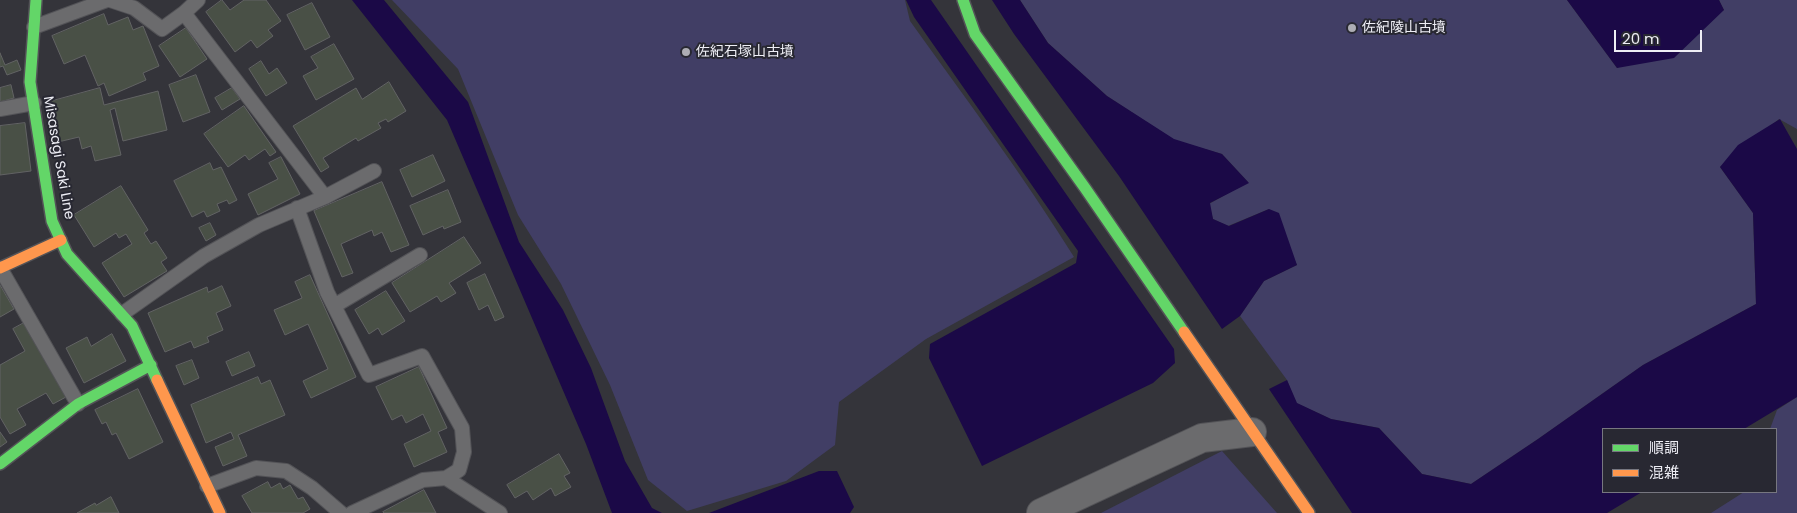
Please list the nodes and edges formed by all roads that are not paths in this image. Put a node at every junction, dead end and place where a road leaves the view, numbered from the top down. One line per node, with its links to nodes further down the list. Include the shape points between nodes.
1 (36, 0): 6 (street, Misasagi Saki Line)
2 (108, 0): 5 (lane, via 134,8 162,29); 6 (lane)
3 (198, 0): 5 (lane)
4 (963, 0): 19 (street, via 975,34)
5 (184, 13): 10 (lane)
6 (34, 27): 7 (street, Misasagi Saki Line, via 30,82)
7 (34, 103): 8 (lane); 12 (street, Misasagi Saki Line, via 52,221)
8 (0, 109)
9 (374, 171): 10 (lane)
10 (325, 197): 11 (lane)
11 (297, 208): 15 (lane); 16 (lane, via 204,256)
12 (61, 240): 14 (street); 16 (street, Misasagi Saki Line, via 68,254)
13 (420, 255): 15 (lane)
14 (0, 268): 18 (lane)
15 (334, 306): 21 (lane, via 369,374 422,356 462,428 464,452 459,470)
16 (122, 314): 17 (street, Misasagi Saki Line, via 132,326)
17 (151, 365): 18 (street); 22 (street, Misasagi Saki Line)
18 (78, 404): 20 (street)
19 (1252, 432): 27 (street, via 1202,438); 28 (street)
20 (0, 464)
21 (446, 478): 25 (lane, via 422,480); 26 (lane)
22 (207, 486): 23 (street, Misasagi Saki Line); 24 (lane, via 256,468 286,471)
23 (220, 513)
24 (341, 513)
25 (352, 513)
26 (500, 513)
27 (1041, 513)
28 (1310, 513)

